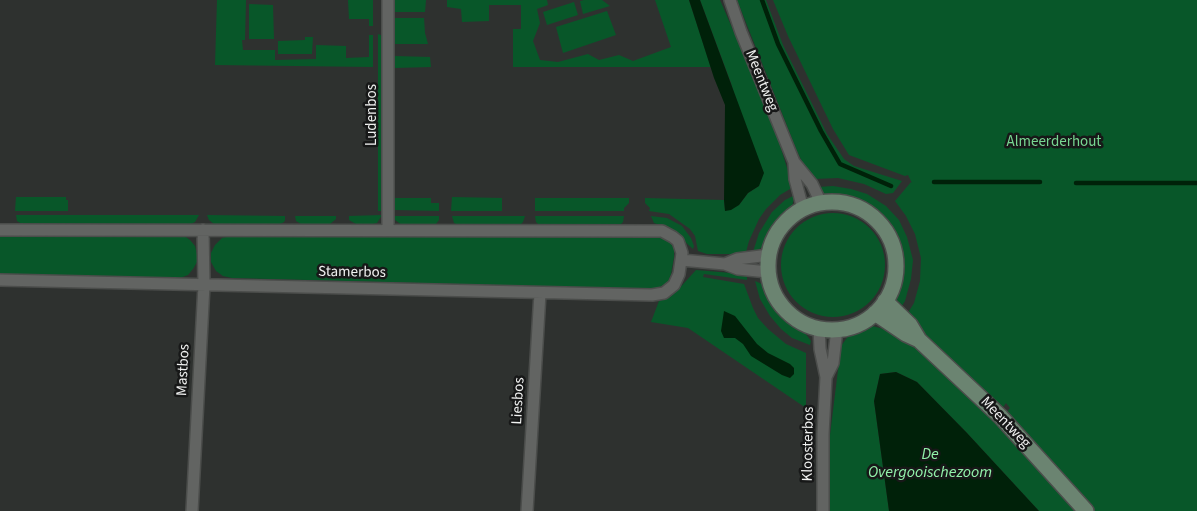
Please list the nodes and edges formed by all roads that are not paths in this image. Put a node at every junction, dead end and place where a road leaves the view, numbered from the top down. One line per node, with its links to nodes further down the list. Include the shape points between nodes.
1 (388, 0): 8 (street, Ludenbos)
2 (730, 0): 3 (street, Meentweg)
3 (794, 162): 4 (street, Meentweg, via 809,180); 5 (street, Meentweg)
4 (821, 203): 5 (street); 16 (street, via 850,204 864,210 885,230 892,244 895,273)
5 (803, 208): 9 (street, via 780,228)
6 (0, 230): 7 (street)
7 (203, 230): 8 (street); 14 (street, Mastbos)
8 (388, 230): 10 (street, via 662,231 678,242)
9 (769, 255): 11 (street); 12 (street)
10 (682, 260): 11 (street); 15 (street, Stamerbos, via 674,285 658,295)
11 (725, 264): 12 (street, via 738,269)
12 (768, 272): 18 (street, via 771,285 784,308 806,324)
13 (0, 280): 14 (street, Stamerbos)
14 (204, 285): 15 (street, Stamerbos); 22 (street, Mastbos)
15 (540, 293): 23 (street, Liesbos)
16 (885, 301): 17 (street); 20 (street, Meentweg, via 910,325)
17 (875, 313): 19 (street, via 858,324); 20 (street, Meentweg)
18 (819, 328): 19 (street); 21 (street, Kloosterbos)
19 (837, 329): 21 (street, Kloosterbos, via 833,363)
20 (919, 340): 25 (street, Meentweg, via 1001,417)
21 (826, 377): 24 (street, Kloosterbos)
22 (192, 511)
23 (527, 511)
24 (823, 511)
25 (1086, 511)

